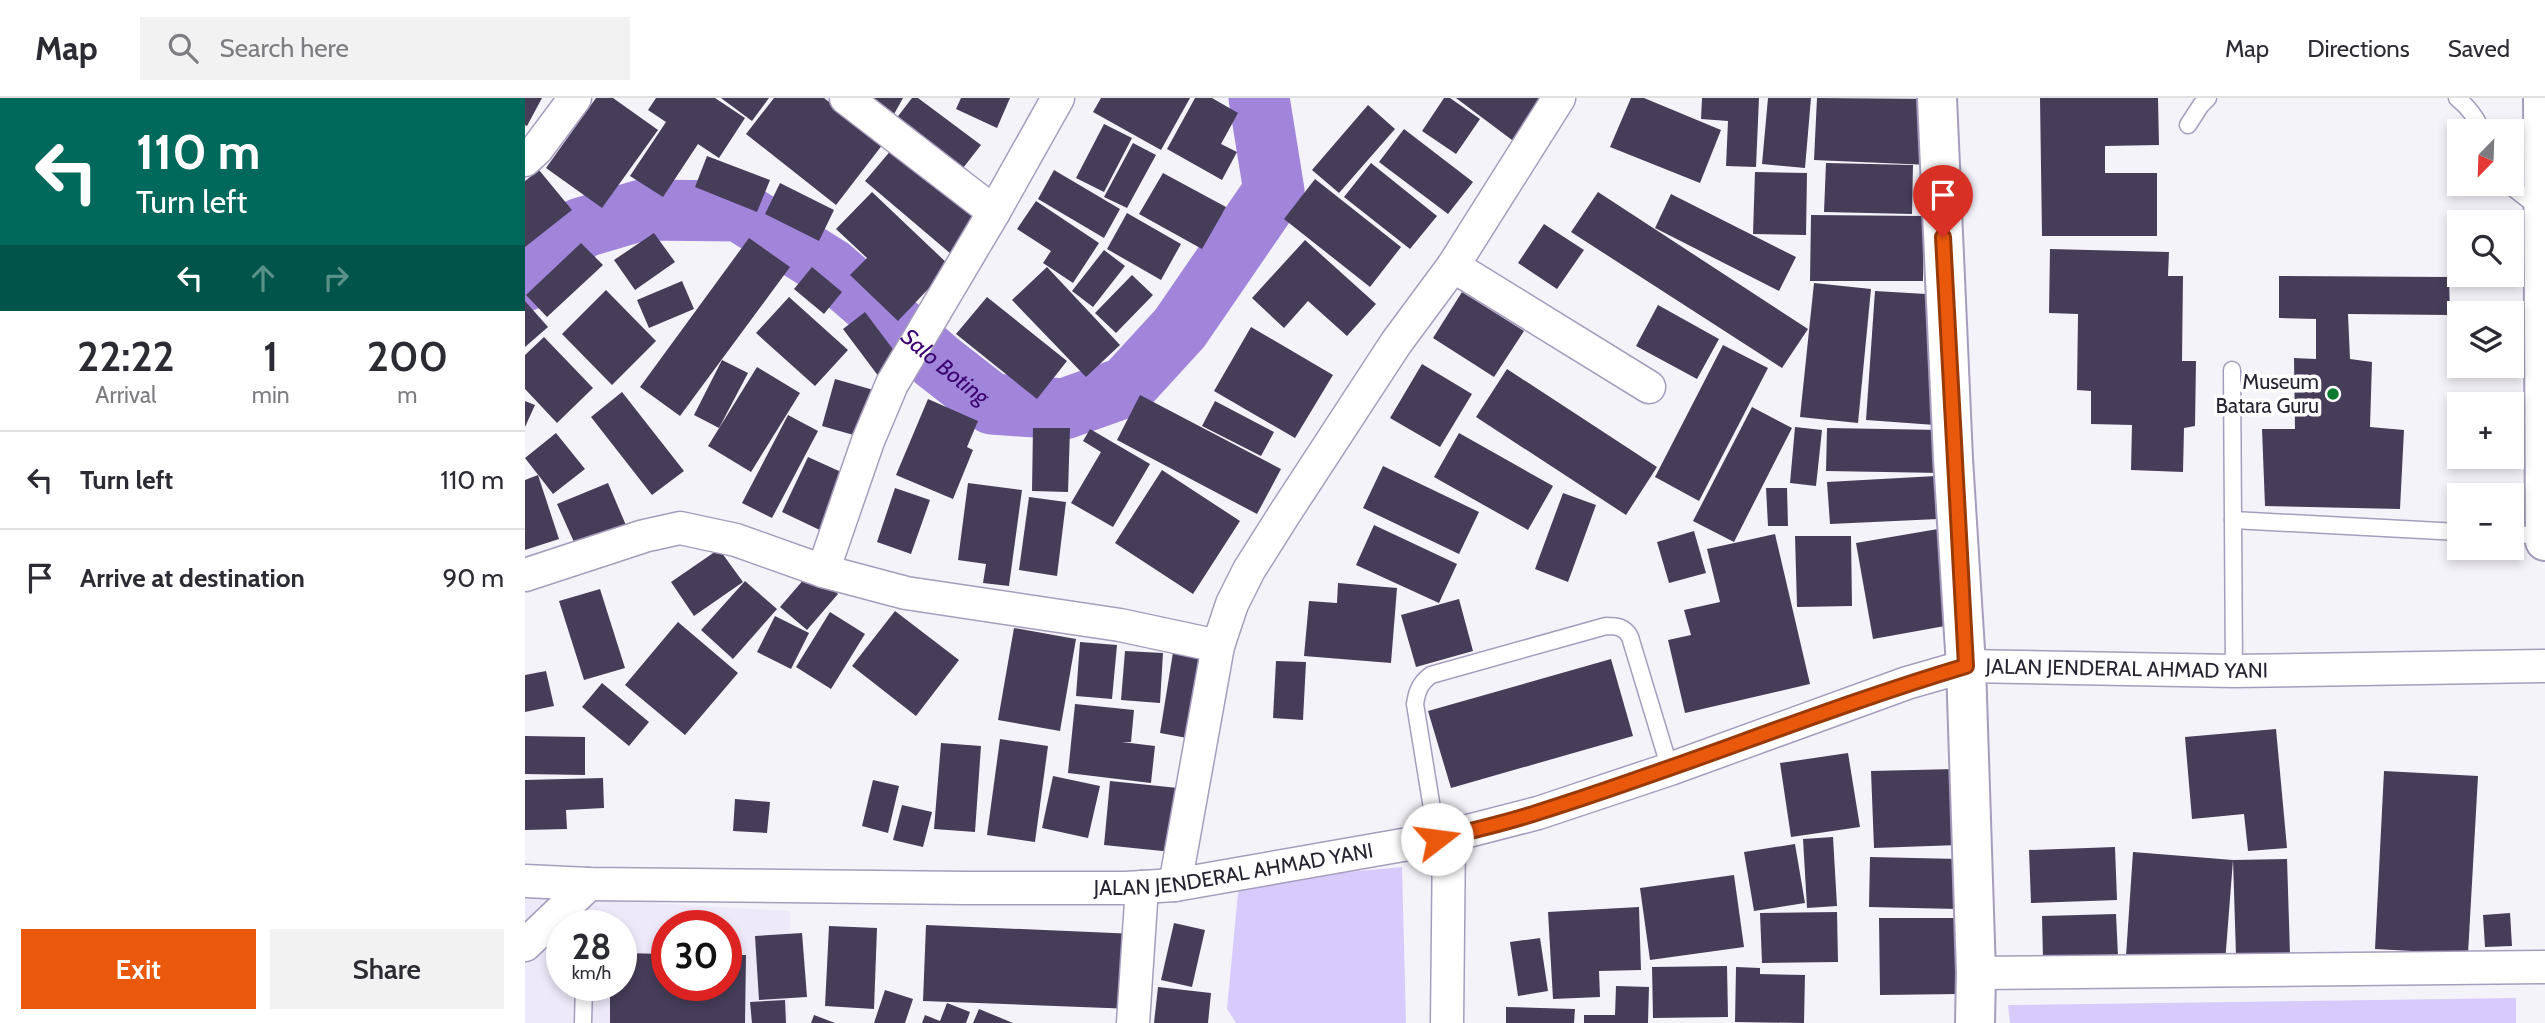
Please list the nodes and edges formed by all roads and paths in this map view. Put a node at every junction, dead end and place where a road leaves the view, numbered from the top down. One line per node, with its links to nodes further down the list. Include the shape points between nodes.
1 (575, 98): 11 (street)
2 (846, 98): 13 (street)
3 (1058, 98): 13 (street)
4 (1559, 98): 15 (street)
5 (1937, 98): 25 (main road)
6 (2208, 98): 10 (lane)
7 (2457, 98): 9 (lane)
8 (2543, 98): 14 (main road)
9 (2474, 119)
10 (2188, 125)
11 (525, 160)
12 (2523, 196): 14 (lane)
13 (994, 212): 22 (street, via 893,384)
14 (2544, 213): 21 (main road)
15 (1453, 266): 17 (street); 24 (street, via 1263,547 1232,604)
16 (2232, 370): 18 (lane)
17 (1649, 387)
18 (2233, 520): 19 (lane); 27 (lane)
19 (2447, 530)
20 (2524, 536): 21 (lane)
21 (2545, 538)
22 (823, 572): 23 (street, via 736,540 680,528); 24 (street, via 907,593 1120,625)
23 (525, 575)
24 (1219, 646): 32 (street)
25 (1966, 666): 27 (street, JALAN JENDERAL AHMAD YANI); 28 (street, JALAN JENDERAL AHMAD YANI); 36 (main road)
26 (2545, 666): 27 (street, JALAN JENDERAL AHMAD YANI)
27 (2234, 671)
28 (1669, 769): 29 (street, JALAN JENDERAL AHMAD YANI, via 1538,813); 29 (lane, via 1630,637 1620,626 1606,625 1431,675 1417,691 1415,704)
29 (1443, 838): 32 (street, JALAN JENDERAL AHMAD YANI); 40 (street)
30 (525, 881): 31 (street, JALAN JENDERAL AHMAD YANI)
31 (589, 884): 33 (street, JALAN JENDERAL AHMAD YANI); 34 (street)
32 (1175, 885): 33 (street, JALAN JENDERAL AHMAD YANI)
33 (1142, 887): 39 (street)
34 (525, 945)
35 (2545, 967): 36 (street)
36 (1976, 972): 41 (main road)
37 (584, 1001): 38 (lane)
38 (583, 1023)
39 (1133, 1023)
40 (1447, 1023)
41 (1975, 1023)

